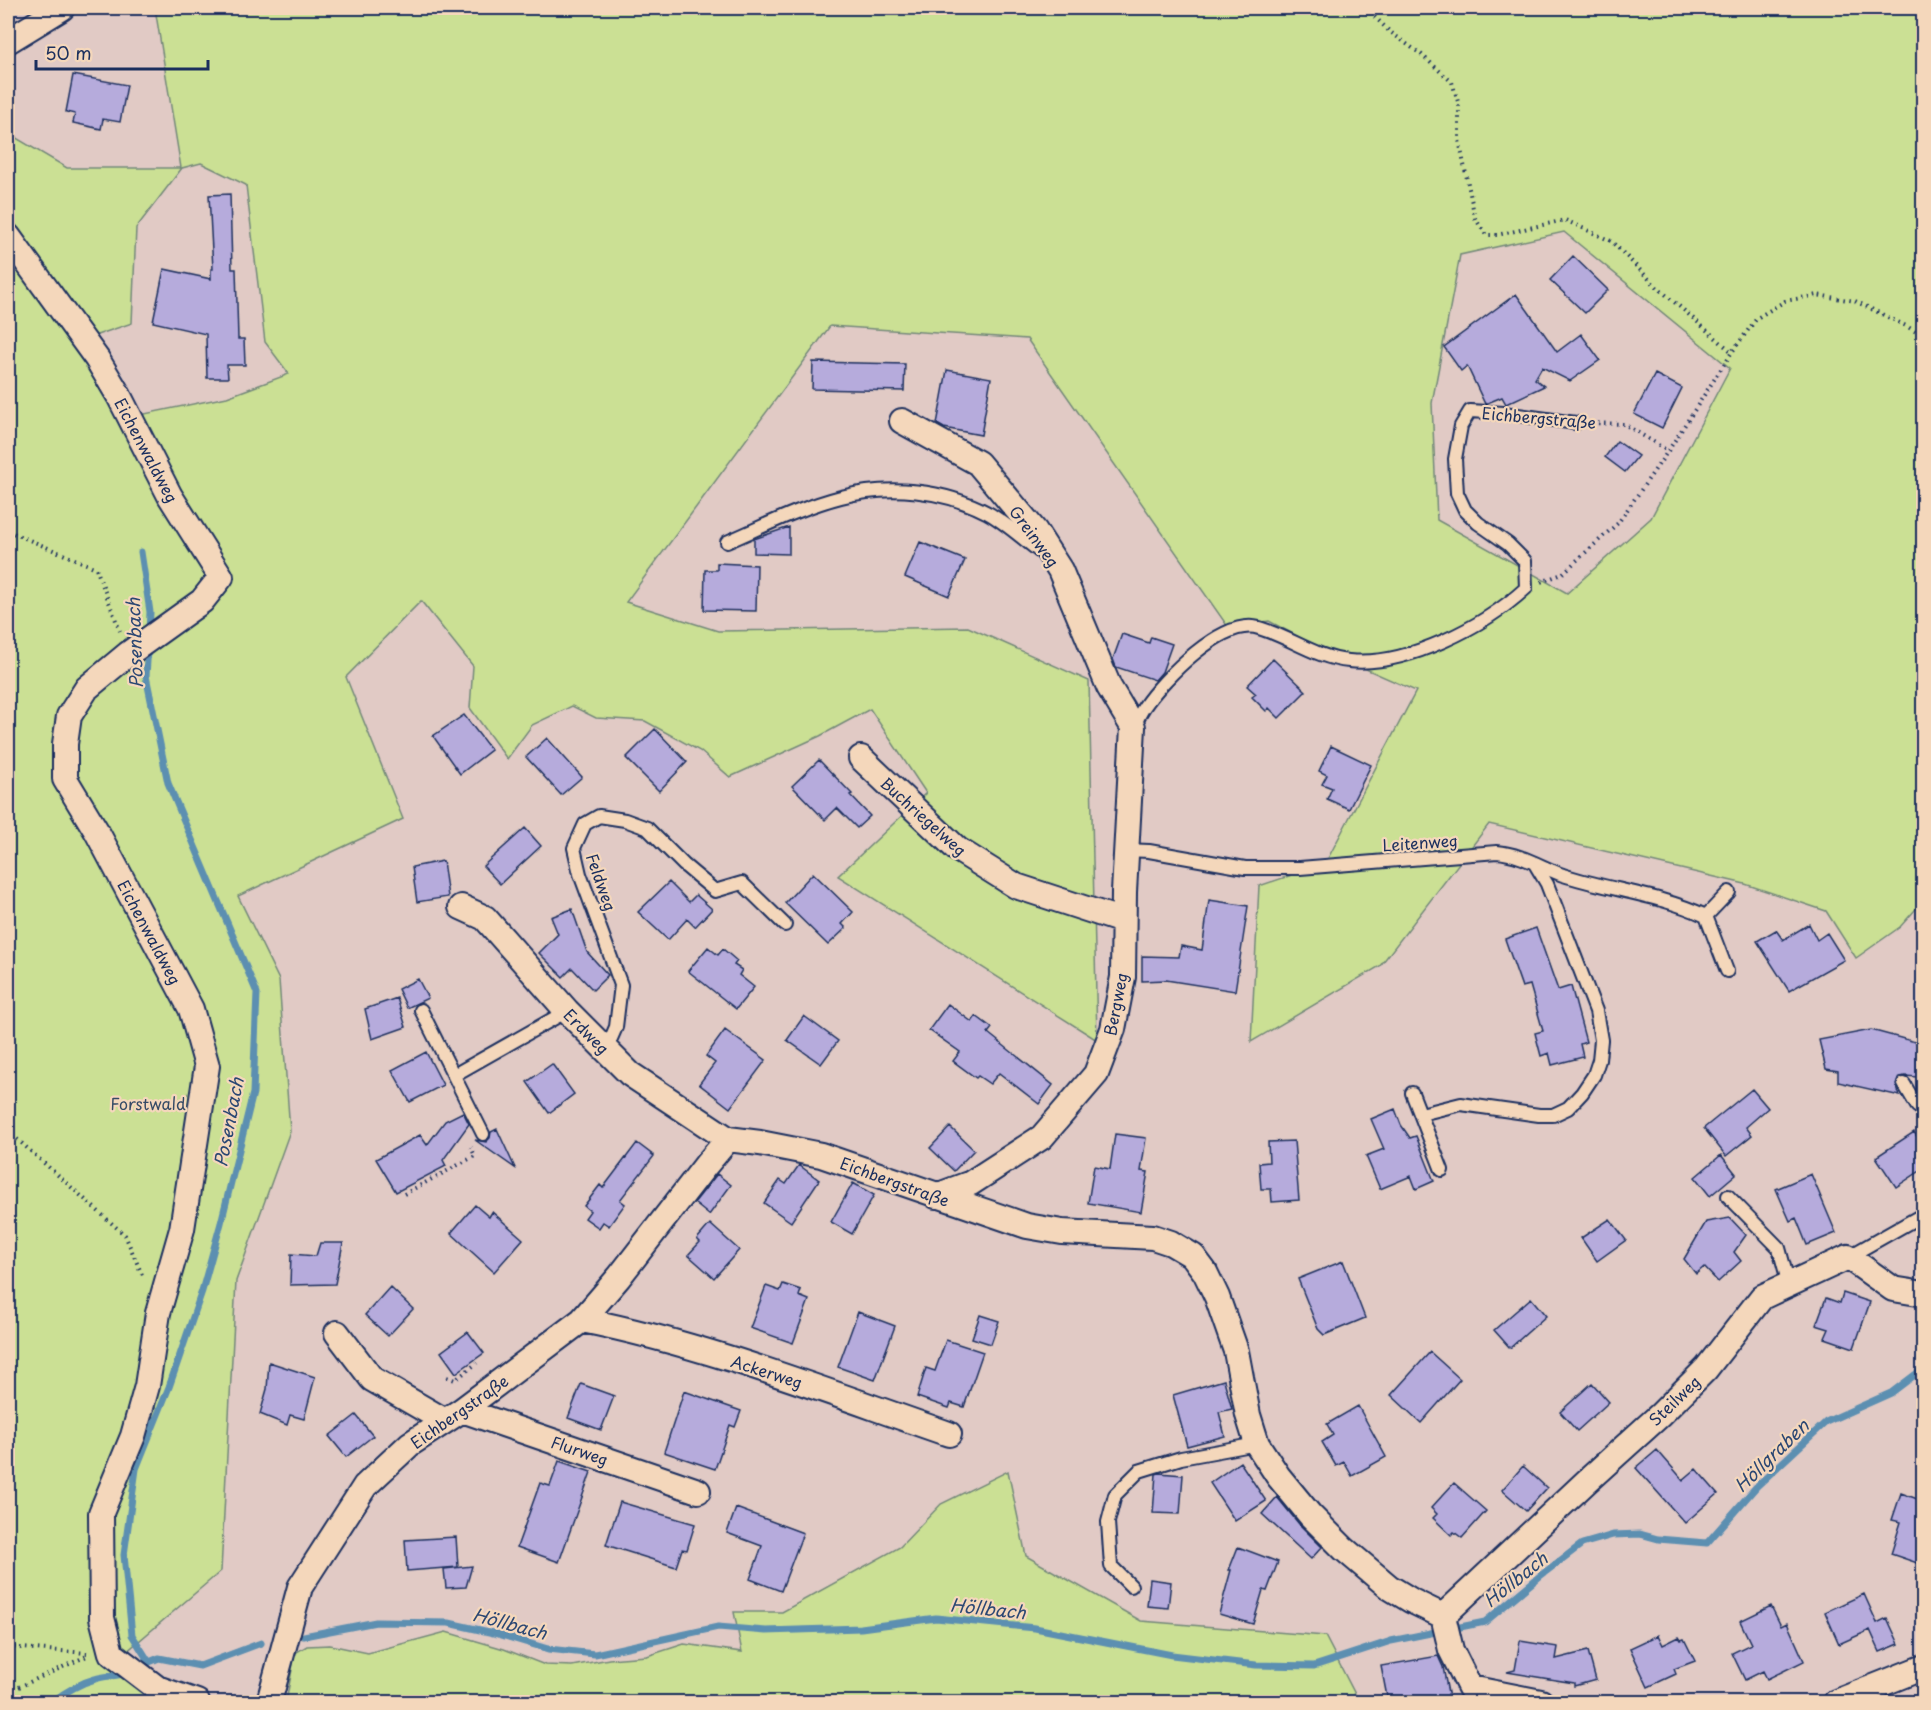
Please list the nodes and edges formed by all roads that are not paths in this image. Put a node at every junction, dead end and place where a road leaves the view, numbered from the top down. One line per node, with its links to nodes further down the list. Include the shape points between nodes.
1 (62, 8): 2 (street)
2 (8, 41)
3 (8, 236): 44 (street, Eichenwaldweg, via 97,359 170,496 221,577 202,601 87,688 69,716 65,744 65,779 191,1009 207,1066 183,1229 158,1313 147,1386 133,1436 101,1513 102,1618 111,1653 158,1688)
4 (902, 421): 7 (street, Greinweg, via 978,463 1035,531)
5 (1576, 423): 8 (lane, Eichbergstraße, via 1470,411 1461,426 1455,459 1457,493 1465,510 1525,561 1526,588 1509,604 1441,643 1378,660 1351,662 1326,658 1258,627 1241,627 1219,635 1172,674)
6 (727, 542): 7 (lane, via 843,496 912,491 934,493 976,507)
7 (1056, 563): 8 (street, Greinweg, via 1109,687)
8 (1133, 727): 10 (street, Bergweg)
9 (861, 758): 15 (street, Buchriegelweg, via 957,849 1016,886)
10 (1126, 850): 11 (lane, Leitenweg, via 1245,868 1300,868 1497,852 1514,853); 15 (street, Bergweg)
11 (1535, 864): 14 (lane, Leitenweg, via 1610,888 1684,905); 25 (lane, via 1547,884 1596,1011 1601,1040 1594,1075 1568,1108 1553,1115 1461,1104)
12 (1729, 892): 14 (lane)
13 (461, 907): 19 (street, Erdweg, via 485,918)
14 (1706, 916): 17 (lane)
15 (1123, 921): 29 (street, Bergweg, via 1123,977 1113,1029 1096,1074 1042,1137 972,1183)
16 (785, 925): 20 (lane, Feldweg, via 742,883 715,891 647,828 599,816 585,824 573,848 621,985 616,1027)
17 (1727, 970)
18 (421, 1010): 21 (lane)
19 (567, 1011): 20 (street, Erdweg); 21 (lane)
20 (606, 1050): 27 (street, Erdweg, via 630,1074)
21 (454, 1075): 26 (lane)
22 (1904, 1084): 24 (lane)
23 (1412, 1094): 25 (lane)
24 (1923, 1112)
25 (1421, 1114): 28 (lane)
26 (483, 1134)
27 (728, 1139): 29 (street, Eichbergstraße, via 821,1155); 35 (street, Eichbergstraße)
28 (1443, 1170)
29 (936, 1196): 39 (street, Eichbergstraße, via 1027,1227 1154,1237 1192,1256 1217,1297 1236,1351)
30 (1728, 1196): 33 (lane, via 1779,1248)
31 (1923, 1214): 32 (lane)
32 (1848, 1257): 33 (street, Steilweg); 34 (street, via 1893,1289)
33 (1790, 1285): 42 (street, Steilweg, via 1762,1297 1706,1369 1668,1408)
34 (1923, 1294)
35 (582, 1320): 37 (street, Eichbergstraße); 38 (street, Ackerweg, via 656,1336)
36 (337, 1333): 37 (street, Flurweg, via 372,1379)
37 (454, 1416): 40 (street, Flurweg); 45 (street, Eichbergstraße, via 410,1444 365,1485 300,1587)
38 (948, 1434)
39 (1257, 1444): 41 (lane, via 1181,1458 1139,1471 1115,1496 1108,1522 1111,1566); 42 (street, Eichbergstraße, via 1310,1515 1344,1549 1389,1587)
40 (698, 1491)
41 (1131, 1587)
42 (1444, 1620): 46 (street, via 1452,1650 1470,1688)
43 (1923, 1666): 47 (street)
44 (197, 1702)
45 (269, 1702)
46 (1541, 1702)
47 (1836, 1702)

